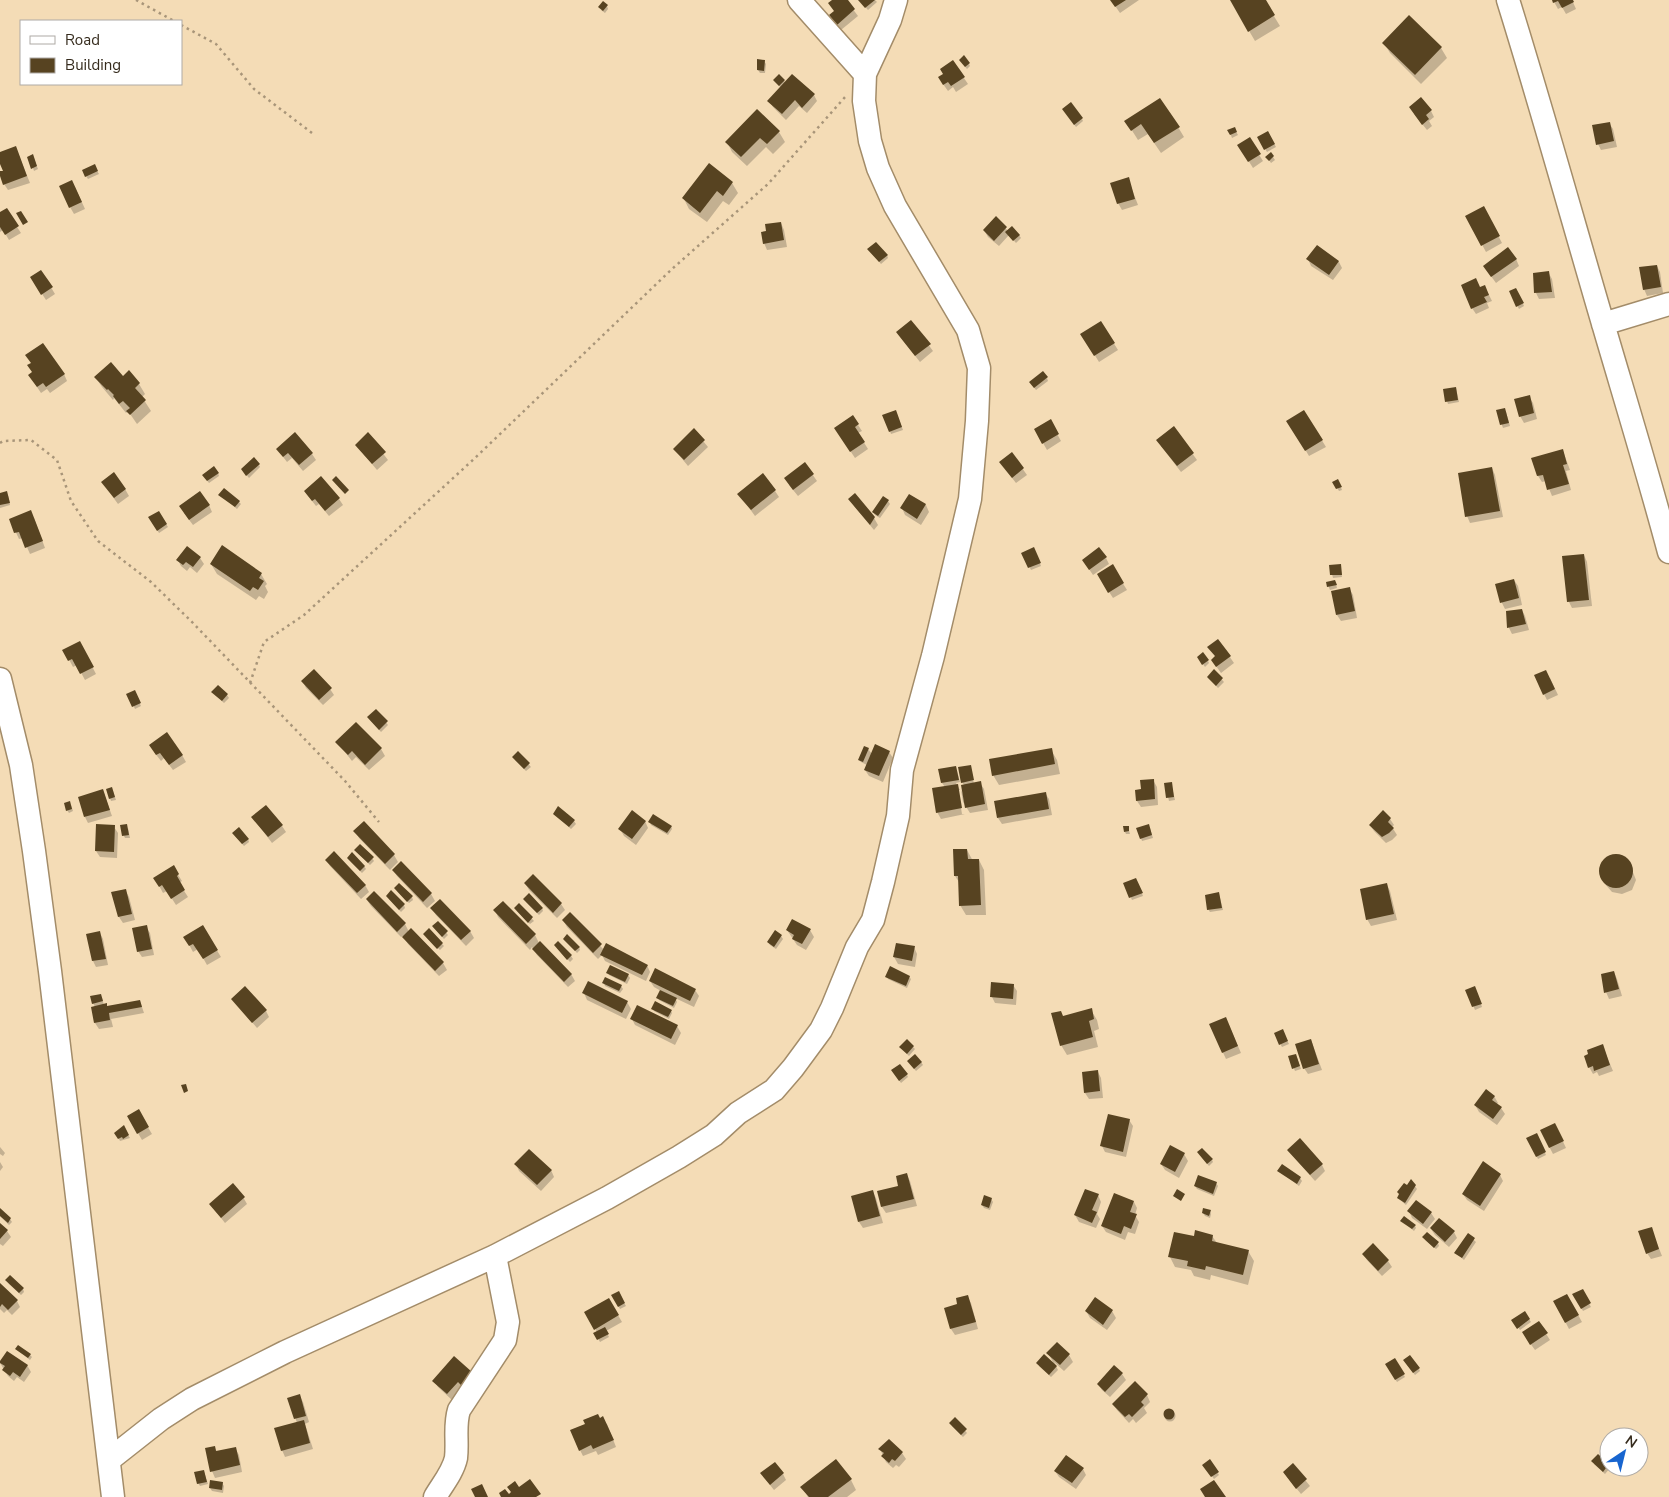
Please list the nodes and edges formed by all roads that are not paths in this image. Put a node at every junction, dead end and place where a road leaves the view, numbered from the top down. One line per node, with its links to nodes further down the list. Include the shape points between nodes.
1 (799, 0): 4 (street)
2 (896, 0): 4 (street)
3 (1508, 0): 6 (street)
4 (865, 74): 9 (street, via 864,101 878,168 895,206 968,330 979,368 970,499 902,770 898,816 873,920 821,1030 774,1090 738,1113 714,1136 679,1157)
5 (1669, 304): 6 (street)
6 (1603, 324): 7 (street)
7 (1669, 552)
8 (0, 679): 10 (street, via 21,765 34,850)
9 (495, 1256): 10 (street, via 285,1352 192,1399); 12 (street, via 508,1322 505,1340 459,1410 455,1459)
10 (109, 1460): 11 (street)
11 (113, 1497)
12 (435, 1497)

